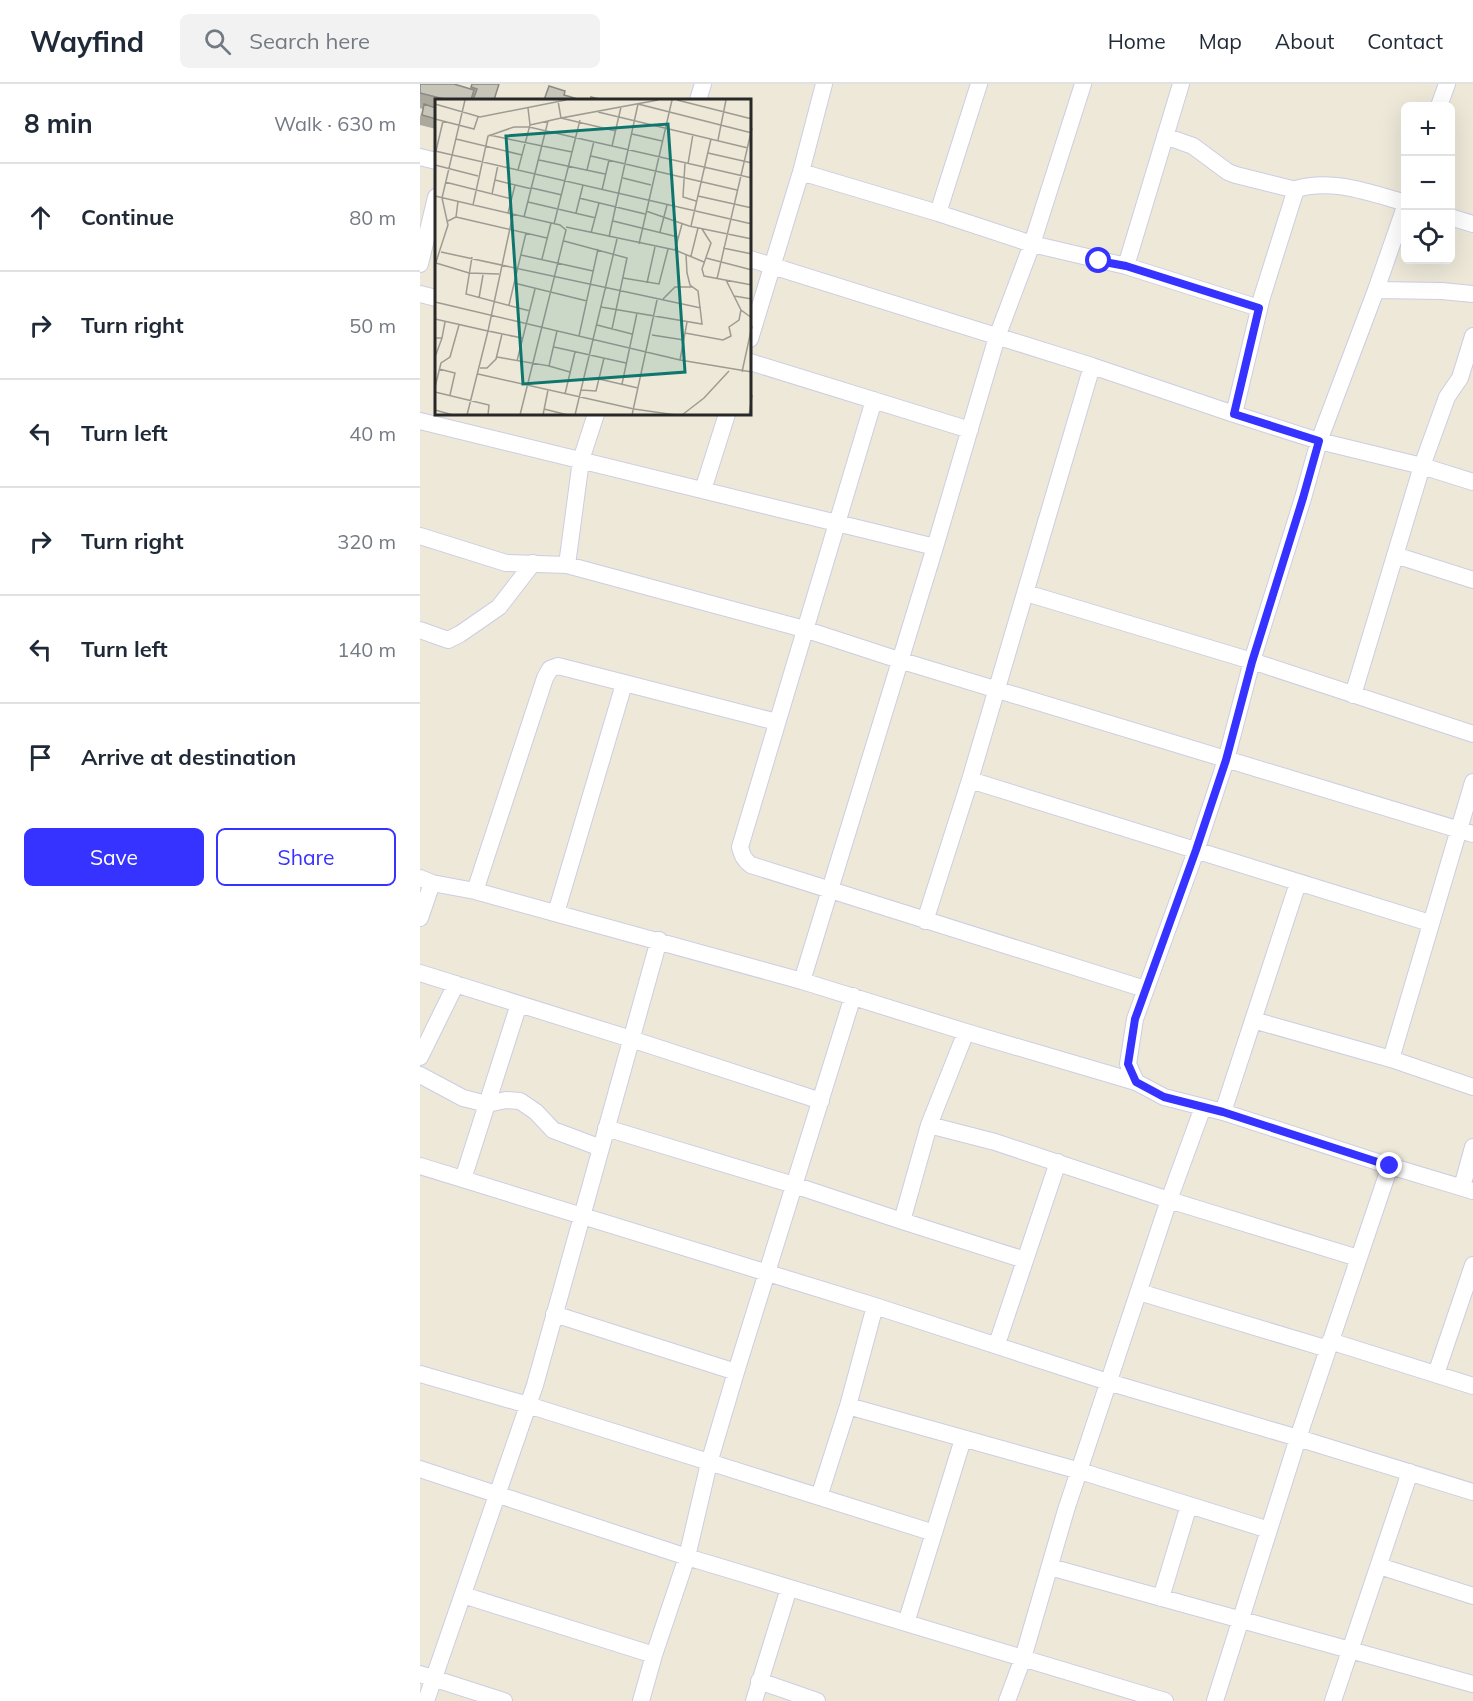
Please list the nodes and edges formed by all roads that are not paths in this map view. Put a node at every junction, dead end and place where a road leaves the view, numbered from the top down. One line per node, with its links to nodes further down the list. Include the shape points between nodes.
1 (703, 84): 7 (street)
2 (824, 84): 12 (street)
3 (979, 84): 17 (street)
4 (1083, 84): 20 (street)
5 (1181, 84): 9 (street)
6 (1447, 84): 8 (street)
7 (698, 99)
8 (1440, 102)
9 (1165, 136): 13 (street, via 1193,146 1236,176); 24 (street)
10 (420, 157): 11 (street)
11 (435, 161)
12 (801, 171): 17 (street); 23 (street)
13 (1296, 189): 15 (street, via 1312,184 1337,185); 29 (street)
14 (435, 201): 22 (street)
15 (1401, 202)
16 (1404, 210): 25 (street)
17 (938, 213): 20 (street)
18 (1455, 219): 19 (street)
19 (1473, 224)
20 (1032, 244): 24 (street); 32 (street)
21 (752, 260): 23 (street)
22 (420, 264)
23 (772, 266): 30 (street); 32 (street)
24 (1126, 266): 29 (street)
25 (1376, 290): 27 (street); 42 (street)
26 (420, 294): 28 (street)
27 (1473, 294)
28 (435, 298)
29 (1259, 308): 37 (street)
30 (752, 332)
31 (1473, 336): 35 (street)
32 (997, 337): 34 (street); 41 (street)
33 (752, 363): 36 (street)
34 (1092, 366): 37 (street); 54 (street)
35 (1466, 380): 44 (street, via 1447,397)
36 (874, 400): 41 (street); 47 (street)
37 (1234, 414): 42 (street)
38 (595, 416): 43 (street)
39 (726, 416): 46 (street)
40 (420, 420): 43 (street)
41 (970, 430): 49 (street)
42 (1319, 441): 44 (street); 58 (street)
43 (581, 460): 46 (street); 52 (street)
44 (1422, 466): 45 (street); 50 (street)
45 (1473, 482)
46 (703, 490): 47 (street)
47 (838, 523): 49 (street); 55 (street)
48 (420, 536): 51 (street, via 506,563)
49 (935, 547): 57 (street)
50 (1395, 555): 53 (street); 61 (street)
51 (533, 563): 52 (street); 56 (street, via 499,607 460,634 448,640)
52 (567, 565): 55 (street)
53 (1473, 580)
54 (1026, 593): 58 (street); 60 (street)
55 (804, 629): 57 (street); 62 (street)
56 (420, 630)
57 (899, 660): 60 (street); 72 (street)
58 (1252, 662): 61 (street); 64 (street)
59 (624, 684): 62 (street); 71 (street, via 558,666 550,669); 73 (street)
60 (996, 689): 64 (street); 65 (street)
61 (1353, 695): 63 (street)
62 (777, 722): 72 (street, via 740,847 742,854 752,865)
63 (1473, 734)
64 (1226, 760): 67 (street); 68 (street)
65 (970, 780): 68 (street); 75 (street)
66 (1473, 782): 67 (street)
67 (1466, 832): 76 (street)
68 (1196, 850): 70 (street); 81 (street)
69 (426, 881): 71 (street); 74 (street)
70 (1298, 883): 76 (street); 84 (street)
71 (476, 891): 73 (street)
72 (830, 891): 75 (street); 79 (street)
73 (556, 913): 77 (street)
74 (420, 918)
75 (925, 921): 81 (street)
76 (1430, 923): 88 (street)
77 (659, 940): 79 (street); 86 (street)
78 (420, 973): 80 (street)
79 (802, 981): 82 (street)
80 (456, 984): 83 (street); 87 (street)
81 (1145, 989): 90 (street, via 1135,1019 1128,1064)
82 (853, 996): 85 (street); 92 (street)
83 (519, 1004): 86 (street); 93 (street)
84 (1252, 1020): 88 (street); 95 (street)
85 (966, 1032): 90 (street); 96 (street)
86 (631, 1039): 92 (street); 97 (street)
87 (420, 1057)
88 (1391, 1059): 91 (street)
89 (420, 1075): 93 (street, via 463,1098)
90 (1136, 1082): 94 (street, via 1164,1097)
91 (1473, 1087)
92 (821, 1101): 104 (street)
93 (487, 1104): 99 (street, via 520,1101 554,1130); 103 (street)
94 (1203, 1107): 95 (street); 106 (street)
95 (1223, 1112): 102 (street)
96 (930, 1125): 100 (street); 108 (street)
97 (606, 1128): 99 (street); 104 (street)
98 (1473, 1147): 105 (street)
99 (601, 1148): 107 (street)
100 (1058, 1162): 106 (street); 110 (street)
101 (420, 1166): 103 (street)
102 (1390, 1166): 105 (street); 109 (street)
103 (463, 1179): 107 (street)
104 (794, 1185): 108 (street); 112 (street)
105 (1467, 1189)
106 (1169, 1200): 109 (street); 114 (street)
107 (582, 1216): 112 (street); 116 (street)
108 (902, 1221): 110 (street)
109 (1358, 1258): 118 (street)
110 (1025, 1260): 117 (street)
111 (1473, 1265): 113 (street)
112 (768, 1274): 115 (street); 119 (street)
113 (1469, 1290): 121 (street)
114 (1139, 1292): 118 (street); 122 (street)
115 (875, 1306): 117 (street); 125 (street)
116 (555, 1314): 119 (street); 124 (street)
117 (997, 1344): 122 (street)
118 (1329, 1345): 121 (street); 126 (street)
119 (736, 1372): 128 (street)
120 (420, 1374): 124 (street)
121 (1436, 1374): 123 (street)
122 (1108, 1382): 126 (street); 130 (street)
123 (1473, 1386)
124 (528, 1405): 128 (street); 133 (street)
125 (848, 1406): 127 (street); 134 (street)
126 (1298, 1438): 131 (street); 136 (street)
127 (963, 1439): 130 (street); 137 (street)
128 (709, 1463): 134 (street); 138 (street)
129 (420, 1469): 133 (street)
130 (1080, 1471): 135 (street); 140 (street)
131 (1410, 1472): 132 (street); 139 (street)
132 (1473, 1492)
133 (498, 1494): 138 (street); 142 (street)
134 (819, 1497): 137 (street)
135 (1189, 1505): 136 (street); 144 (street)
136 (1269, 1530): 145 (street)
137 (934, 1533): 146 (street)
138 (687, 1557): 141 (street); 148 (street)
139 (1378, 1566): 143 (street); 147 (street)
140 (1050, 1567): 144 (street); 149 (street)
141 (789, 1588): 146 (street); 151 (street)
142 (463, 1595): 148 (street); 150 (street)
143 (1473, 1596)
144 (1161, 1598): 145 (street)
145 (1241, 1620): 147 (street); 160 (street)
146 (906, 1623): 149 (street)
147 (1350, 1650): 152 (street); 161 (street)
148 (654, 1655): 155 (street)
149 (1023, 1658): 158 (street); 159 (street)
150 (427, 1676): 153 (street); 154 (street)
151 (759, 1682): 156 (street); 157 (street)
152 (1473, 1684)
153 (426, 1701)
154 (504, 1701)
155 (641, 1701)
156 (754, 1701)
157 (817, 1701)
158 (1007, 1701)
159 (1165, 1701)
160 (1215, 1701)
161 (1333, 1701)

